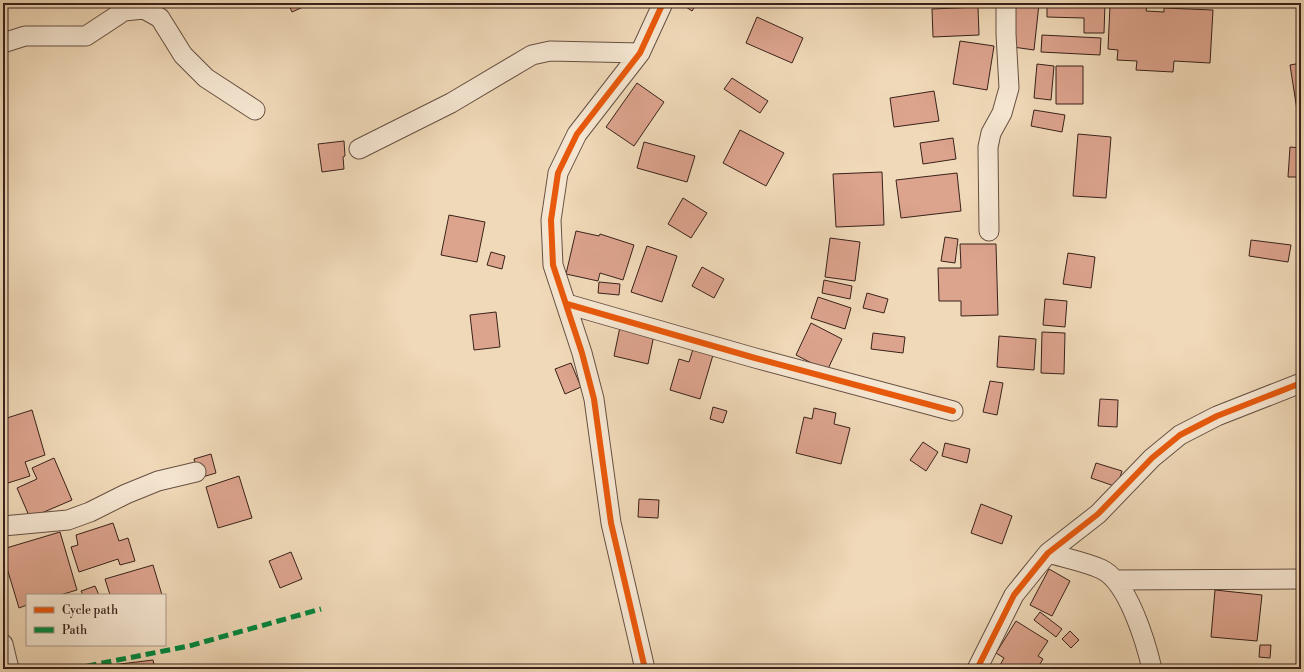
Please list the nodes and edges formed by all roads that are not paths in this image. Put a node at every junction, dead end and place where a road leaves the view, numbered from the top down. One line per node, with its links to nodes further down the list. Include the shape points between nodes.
1 (663, 3): 4 (street)
2 (1006, 3): 7 (street, via 1009,88 988,147)
3 (3, 42): 5 (street, via 25,36 86,36 124,11 144,9 160,18 184,55 206,78)
4 (640, 53): 6 (street, via 550,51 532,56 451,103); 8 (street, via 576,134 558,173 551,220 553,265)
5 (255, 110)
6 (359, 149)
7 (989, 231)
8 (567, 304): 10 (street); 19 (street, via 594,399 611,523)
9 (1301, 383): 13 (street, via 1216,416 1180,435 1152,458 1098,514)
10 (953, 411)
11 (196, 472): 12 (street, via 158,481 68,520)
12 (3, 526)
13 (1048, 553): 15 (street, via 1102,569); 17 (street, via 1014,595)
14 (1301, 579): 15 (street)
15 (1115, 580): 20 (street, via 1131,606)
16 (3, 644): 18 (street)
17 (980, 668)
18 (9, 669)
19 (645, 669)
20 (1152, 669)

